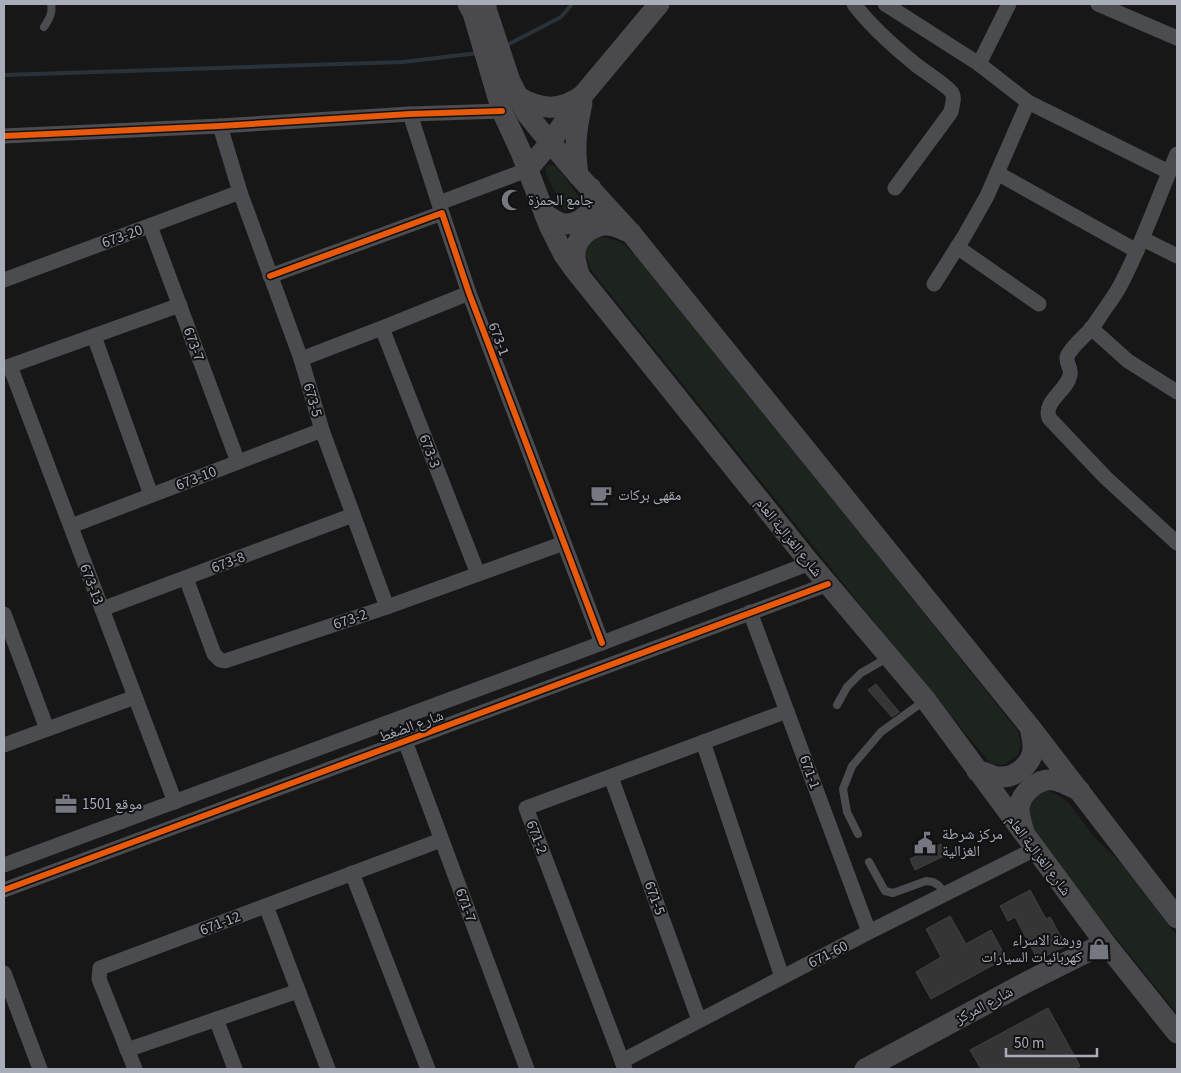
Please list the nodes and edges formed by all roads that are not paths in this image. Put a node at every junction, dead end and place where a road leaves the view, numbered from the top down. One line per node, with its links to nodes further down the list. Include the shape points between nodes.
1 (51, 4): 9 (lane, via 50,18)
2 (468, 4): 14 (main road, شارع الغزالية العام)
3 (486, 4): 14 (main road, شارع الغزالية العام, via 510,80)
4 (659, 4): 12 (main road)
5 (854, 4): 24 (street, via 875,29 952,93 951,112)
6 (1009, 4): 11 (street)
7 (1098, 4): 10 (street)
8 (891, 5): 11 (street)
9 (44, 27)
10 (1177, 38)
11 (979, 64): 13 (street)
12 (584, 95): 14 (main road, via 558,107); 18 (main road); 23 (main road, via 575,155)
13 (1028, 102): 21 (street); 22 (street)
14 (510, 104): 15 (street); 18 (main road, شارع الغزالية العام, via 527,114); 20 (main road, شارع الغزالية العام)
15 (410, 114): 16 (street); 26 (street, 673-1)
16 (220, 126): 17 (street); 25 (street, 673-5)
17 (4, 136)
18 (550, 143): 20 (main road); 23 (main road, شارع الغزالية العام)
19 (1177, 154): 21 (street)
20 (527, 170): 26 (street); 27 (main road, شارع الغزالية العام)
21 (1169, 172): 30 (street)
22 (997, 173): 30 (street); 31 (street)
23 (584, 181): 27 (main road, via 594,200 593,209 586,218 562,224); 29 (main road, شارع الغزالية العام)
24 (895, 188)
25 (240, 192): 28 (street, 673-20); 33 (street, 673-5)
26 (441, 208): 33 (street); 37 (street, 673-1)
27 (545, 215): 34 (main road, شارع الغزالية العام, via 564,255)
28 (150, 226): 35 (street, 673-20); 39 (street, 673-7)
29 (631, 233): 34 (main road, via 609,225 590,230 580,238 575,256); 69 (main road, شارع الغزالية العام)
30 (1140, 245): 32 (street); 41 (street, via 1121,286)
31 (958, 247): 36 (street); 38 (street)
32 (1177, 256)
33 (270, 276): 43 (street, 673-5)
34 (580, 277): 53 (main road, شارع الغزالية العام)
35 (4, 280)
36 (934, 284)
37 (469, 294): 40 (street); 51 (street, 673-1)
38 (1039, 304)
39 (180, 305): 42 (street); 47 (street, 673-7)
40 (382, 328): 43 (street); 54 (street, 673-3)
41 (1092, 328): 45 (street, via 1128,361); 52 (street, via 1069,352 1070,377 1049,406 1048,418 1104,477)
42 (94, 336): 44 (street); 48 (street)
43 (301, 359): 46 (street, 673-5)
44 (7, 367): 50 (street, 673-13)
45 (1177, 392)
46 (322, 430): 47 (street, 673-10); 49 (street, 673-5)
47 (238, 462): 48 (street, 673-10)
48 (151, 496): 50 (street, 673-10)
49 (353, 515): 55 (street, 673-8); 57 (street, 673-5)
50 (71, 526): 58 (street, 673-13)
51 (564, 543): 54 (street, 673-2); 61 (street, 673-1)
52 (1177, 543)
53 (810, 563): 56 (main road, شارع الغزالية العام); 61 (street, شارع الضغط)
54 (478, 574): 57 (street, 673-2)
55 (186, 578): 57 (street, 673-2, via 214,654 225,661); 58 (street, 673-8)
56 (828, 584): 59 (street, شارع الضغط); 62 (main road, شارع الغزالية العام)
57 (387, 607)
58 (102, 609): 65 (street, 673-13)
59 (750, 612): 64 (street, شارع الضغط); 68 (street, 671-1)
60 (4, 614): 70 (street)
61 (602, 643): 63 (street, شارع الضغط)
62 (889, 657): 66 (main road, شارع الغزالية العام); 67 (lane, via 861,673 846,687)
63 (517, 675): 64 (street); 77 (street, شارع الضغط)
64 (525, 696): 71 (street, شارع الضغط)
65 (135, 697): 70 (street); 77 (street, 673-13)
66 (925, 699): 74 (main road, شارع الغزالية العام); 78 (lane, via 880,732 852,766 843,789 847,812)
67 (837, 705)
68 (787, 711): 72 (street, 671-2); 88 (street, 671-1)
69 (1030, 727): 74 (main road, via 1034,746 1028,764 1009,776 999,777); 76 (main road, شارع الغزالية العام)
70 (47, 729): 73 (street)
71 (405, 741): 79 (street, 671-7); 84 (street, شارع الضغط)
72 (703, 742): 75 (street, 671-2); 91 (street)
73 (4, 745)
74 (977, 771): 80 (main road, شارع الغزالية العام)
75 (611, 777): 95 (street, 671-5); 98 (street, 671-2, via 526,808)
76 (1080, 791): 80 (main road, via 1052,780 1034,785 1024,794 1019,812); 87 (main road, شارع الغزالية العام)
77 (175, 802): 82 (street, شارع الضغط)
78 (858, 834)
79 (441, 840): 83 (street, 671-12); 104 (street, 671-7)
80 (1030, 842): 85 (street, 671-60); 89 (main road, شارع الغزالية العام)
81 (869, 862): 85 (lane, via 885,891 892,893 926,881 938,885)
82 (4, 865)
83 (352, 873): 86 (street, 671-12); 103 (street)
84 (4, 890)
85 (946, 893): 88 (street, 671-60)
86 (266, 906): 92 (street); 97 (street, 671-12, via 100,968 99,979)
87 (1177, 918)
88 (869, 932): 91 (street, 671-60)
89 (1105, 943): 96 (main road, شارع الغزالية العام); 105 (main road, شارع المركز)
90 (4, 973): 93 (street)
91 (782, 977): 95 (street, 671-60)
92 (298, 991): 94 (street); 102 (street)
93 (8, 999): 99 (street)
94 (216, 1019): 97 (street); 101 (street)
95 (699, 1020): 98 (street, 671-60)
96 (1177, 1033)
97 (127, 1050): 100 (street, 671-12)
98 (623, 1065)
99 (40, 1069)
100 (135, 1069)
101 (235, 1069)
102 (328, 1069)
103 (428, 1069)
104 (527, 1069)
105 (865, 1069)

